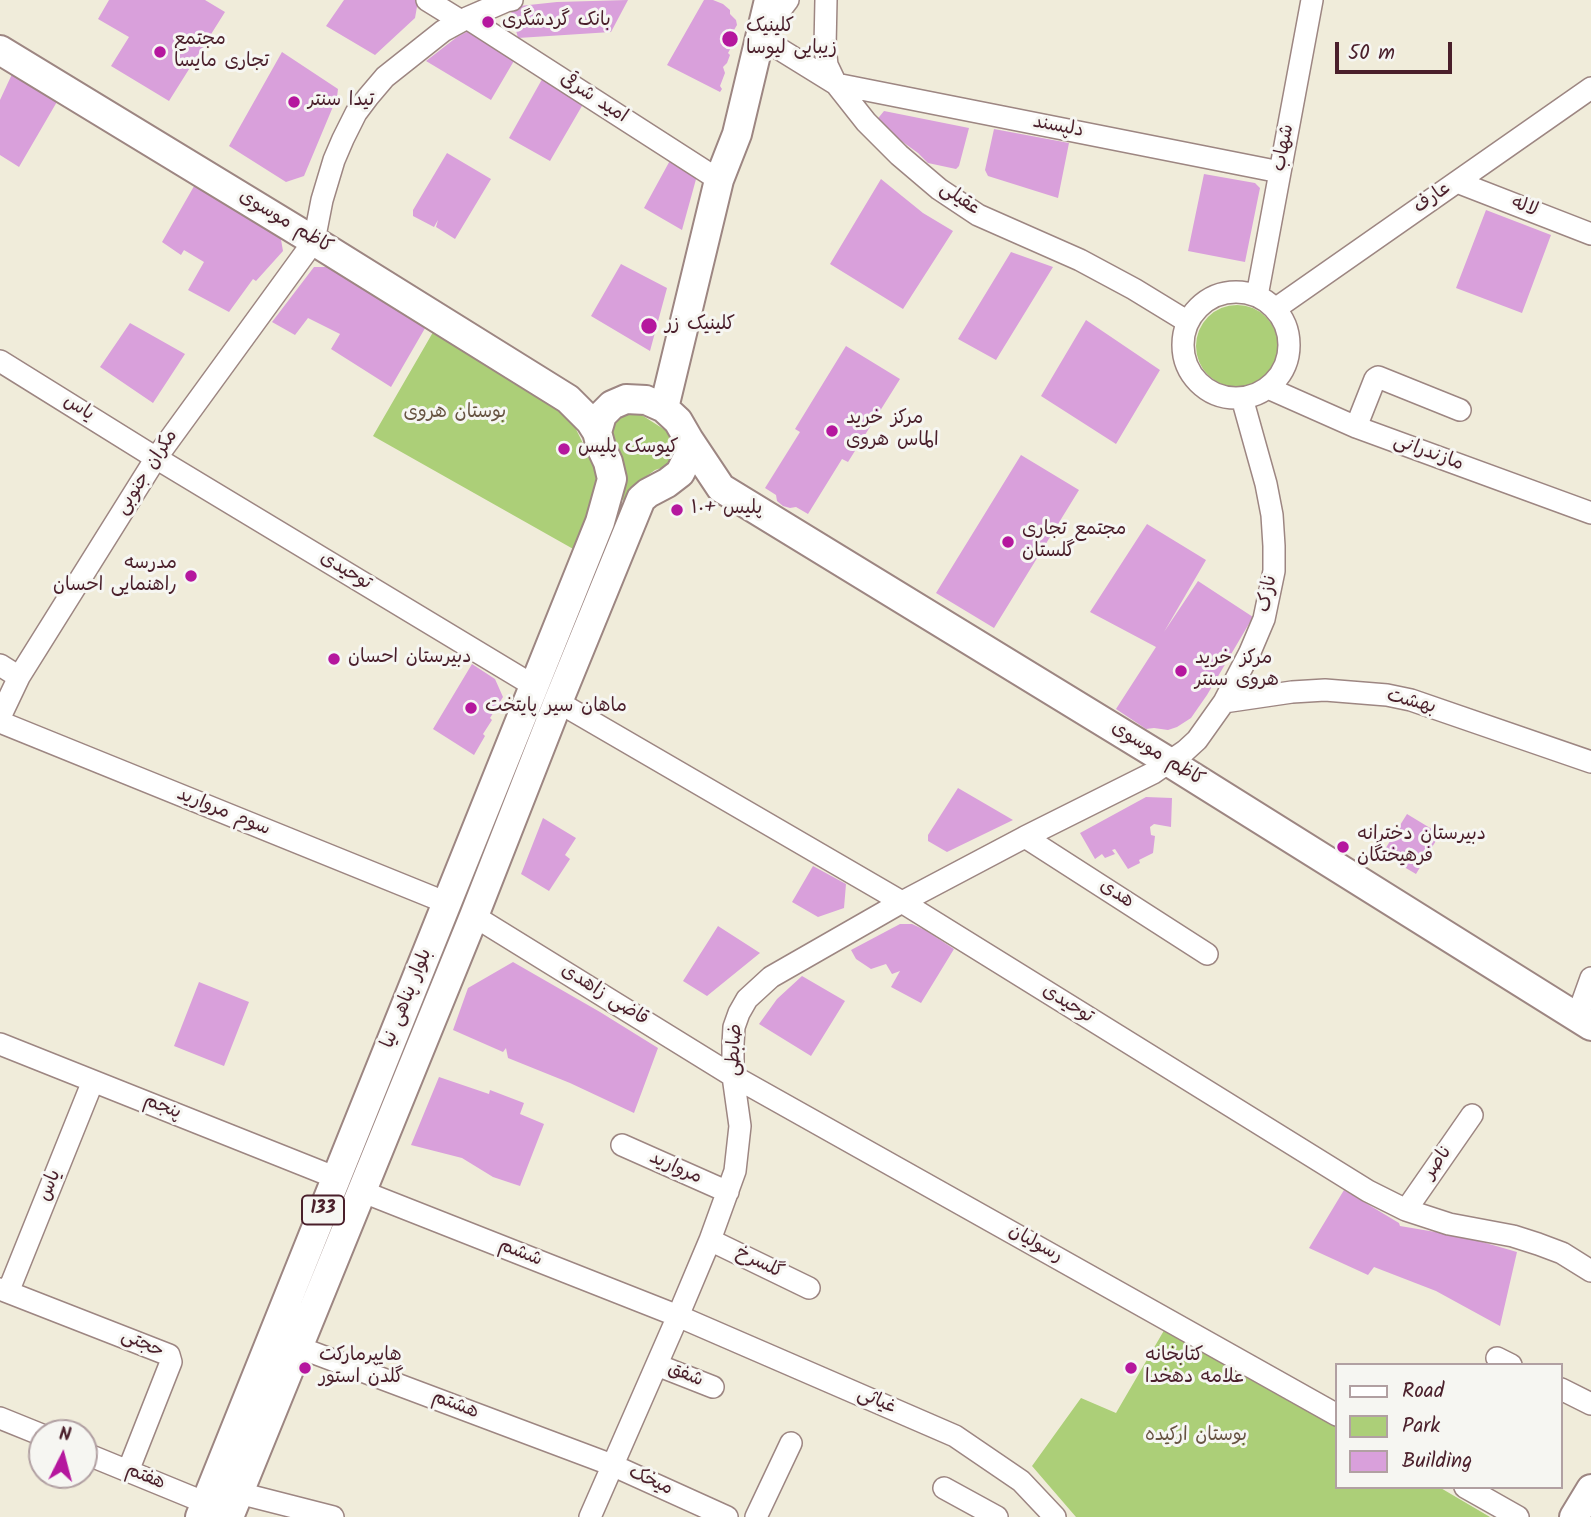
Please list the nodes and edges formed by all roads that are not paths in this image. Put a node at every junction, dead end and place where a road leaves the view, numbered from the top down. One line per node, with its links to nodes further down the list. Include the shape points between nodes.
1 (427, 0): 8 (street, امید شرقی)
2 (512, 0): 8 (street)
3 (755, 0): 14 (main road, via 723,130)
4 (769, 0): 9 (main road)
5 (788, 0): 9 (street)
6 (826, 0): 11 (street, via 827,65)
7 (1312, 0): 13 (street, شهاب)
8 (464, 19): 14 (street, امید شرقی); 17 (street, via 385,77 356,113 331,170)
9 (760, 37): 11 (street, عقیلی); 14 (main road, via 737,134)
10 (0, 50): 17 (main road, کاظم موسوی)
11 (836, 84): 13 (street, دلپسند); 20 (street, عقیلی, via 866,122 939,189 978,215 1091,266)
12 (1591, 88): 15 (street, عارف)
13 (1280, 172): 18 (street, شهاب)
14 (719, 180): 26 (main road)
15 (1457, 183): 16 (street, لاله); 19 (street, عارف)
16 (1591, 234)
17 (314, 240): 24 (main road, کاظم موسوی); 31 (street, مکران جنوبی)
18 (1257, 296): 19 (street); 20 (street, via 1225,293 1197,309)
19 (1275, 309): 22 (street, via 1285,324 1288,359)
20 (1188, 322): 23 (street, via 1183,339 1189,372 1214,394)
21 (0, 361): 31 (street, یاس)
22 (1268, 388): 23 (street); 28 (street, مازندرانی)
23 (1242, 398): 37 (street, نازک, via 1272,515 1274,572 1264,620)
24 (568, 399): 25 (main road); 29 (main road, کاظم موسوی)
25 (626, 399): 26 (main road, via 646,400); 29 (main road, via 602,415)
26 (664, 408): 30 (main road)
27 (1460, 410): 28 (street, via 1378,377)
28 (1356, 427): 32 (street, مازندرانی)
29 (597, 432): 35 (main road, بلوار پناهی نیا / 133, via 612,479 600,522)
30 (689, 440): 36 (main road, بلوار پناهی نیا / 133, via 688,457 680,473 641,499); 40 (main road, کاظم موسوی, via 721,488)
31 (156, 458): 34 (street, مکران جنوبی); 35 (street, توحیدی)
32 (1591, 513)
33 (0, 665): 34 (street)
34 (19, 677): 38 (street, مکران جنوبی)
35 (534, 686): 44 (main road, بلوار پناهی نیا / 133)
36 (558, 702): 43 (street, توحیدی); 45 (main road, بلوار پناهی نیا / 133)
37 (1224, 702): 40 (street, نازک, via 1197,740); 41 (street, بهشت, via 1325,690 1387,695)
38 (0, 717)
39 (0, 722): 44 (street, سوم مروارید)
40 (1169, 762): 42 (street, ضابطی); 48 (main road, کاظم موسوی)
41 (1591, 762)
42 (1025, 837): 43 (street, ضابطی); 46 (street, هدی)
43 (902, 902): 50 (street, ضابطی, via 771,977 747,999 734,1027); 57 (street, توحیدی, via 1368,1192)
44 (447, 903): 45 (main road); 78 (main road, بلوار پناهی نیا / 133)
45 (474, 916): 50 (street, قاضی زاهدی); 55 (main road, بلوار پناهی نیا / 133)
46 (1207, 954)
47 (1591, 978): 48 (street)
48 (1584, 1022)
49 (0, 1044): 51 (street, پنجم)
50 (733, 1076): 56 (street, ضابطی, via 740,1126); 68 (street, رسولیان)
51 (93, 1081): 54 (street, پنجم); 61 (street, یاس)
52 (1472, 1115): 57 (street, ناصر)
53 (622, 1145): 56 (street, مروارید)
54 (324, 1173)
55 (361, 1191): 62 (street, ششم); 63 (main road, بلوار پناهی نیا / 133)
56 (728, 1192): 58 (street, ضابطی)
57 (1406, 1210): 59 (street, توحیدی, via 1538,1244)
58 (710, 1240): 60 (street, گلسرخ); 62 (street, ضابطی)
59 (1591, 1271)
60 (809, 1288)
61 (4, 1290): 74 (street, حجتی, via 169,1355 171,1362)
62 (678, 1317): 64 (street, ضابطی); 84 (street, غیاثی, via 956,1436 1021,1481)
63 (299, 1347): 73 (street, هشتم); 78 (main road, بلوار پناهی نیا / 133)
64 (657, 1365): 65 (street, شفق); 73 (street, ضابطی)
65 (713, 1387)
66 (1563, 1390): 67 (street)
67 (1591, 1404)
68 (1336, 1414)
69 (0, 1418): 70 (street)
70 (28, 1429)
71 (791, 1443): 82 (street)
72 (98, 1459): 74 (street, هفتم)
73 (612, 1465): 80 (street, ضابطی); 81 (street, میخک)
74 (128, 1471): 78 (street, هفتم)
75 (944, 1488): 83 (street)
76 (1469, 1489): 85 (street)
77 (1591, 1489): 86 (main road)
78 (219, 1508): 79 (street, هفتم)
79 (326, 1516)
80 (590, 1517)
81 (727, 1517)
82 (756, 1517)
83 (997, 1517)
84 (1055, 1517)
85 (1518, 1517)
86 (1574, 1517)

